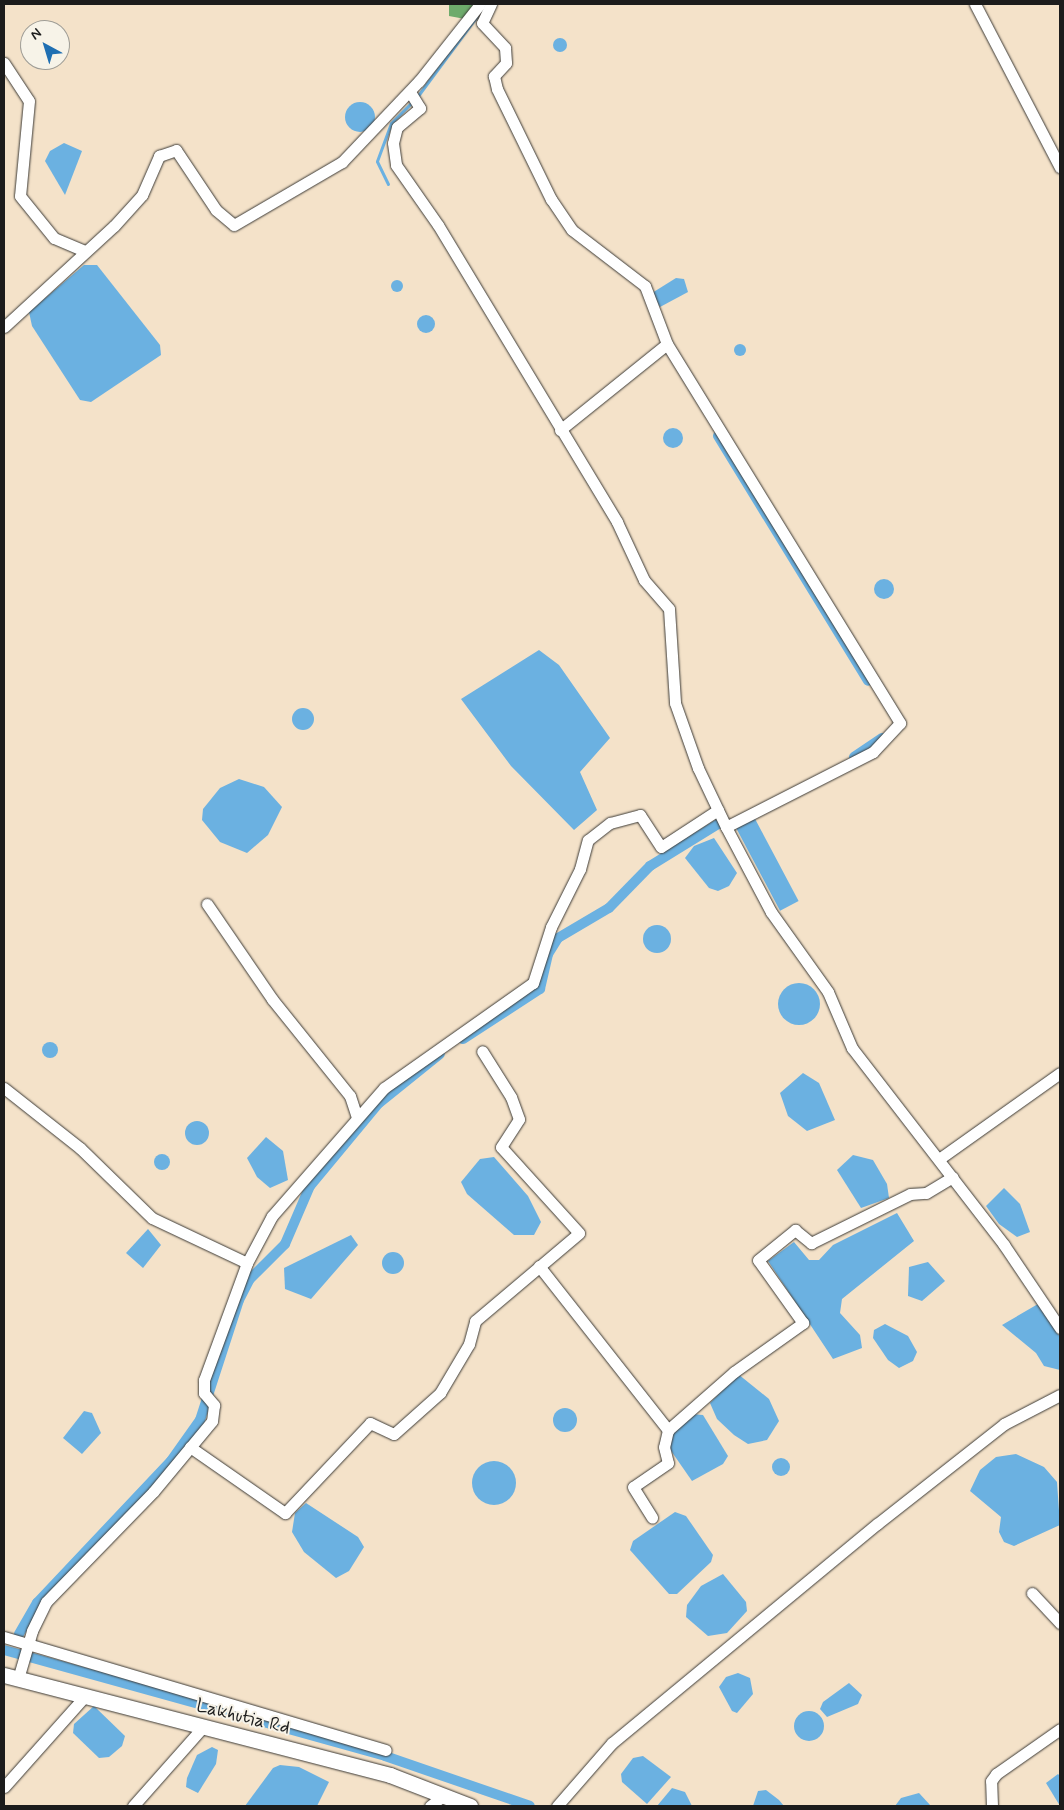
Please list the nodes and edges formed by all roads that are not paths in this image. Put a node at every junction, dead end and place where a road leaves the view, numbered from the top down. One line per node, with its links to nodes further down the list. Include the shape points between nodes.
1 (480, 4): 5 (street)
2 (491, 4): 9 (street, via 482,23 505,48 506,63 494,76 497,89 551,199 572,230 644,286)
3 (975, 4): 6 (street)
4 (4, 63): 7 (street, via 29,102 20,196 54,238)
5 (410, 92): 7 (street, via 342,162 234,225 216,210 176,150 159,156 142,195); 10 (street, via 420,104 397,127 392,143 396,164 438,225)
6 (1060, 167)
7 (84, 251): 8 (street)
8 (4, 327)
9 (667, 344): 10 (street); 12 (street, via 900,723 873,752)
10 (560, 430): 11 (street, via 617,522 644,580 668,609 675,703)
11 (718, 810): 12 (street); 17 (street, via 661,847 640,816 610,823 588,840 580,869 551,927 533,983 384,1088)
12 (726, 827): 18 (street, via 771,912 828,992 852,1048)
13 (206, 904): 17 (street, via 272,999 350,1096)
14 (482, 1051): 21 (street, via 511,1097 519,1119 501,1147 579,1233)
15 (1060, 1073): 18 (street)
16 (4, 1088): 20 (street, via 80,1148 152,1218)
17 (357, 1117): 20 (street, via 272,1216)
18 (939, 1159): 19 (street)
19 (952, 1177): 22 (street); 24 (street, via 926,1193 895,1201 811,1243 795,1230 758,1260 804,1323 734,1372)
20 (247, 1263): 25 (street, via 204,1380 204,1393 214,1405 212,1421)
21 (539, 1266): 24 (street); 25 (street, via 475,1321 469,1344 440,1393 394,1434 370,1423 285,1514)
22 (1060, 1328)
23 (1060, 1395): 41 (street, via 1004,1424 877,1524 612,1743)
24 (668, 1430): 26 (street, via 664,1447 668,1463 634,1487)
25 (190, 1447): 30 (street, via 46,1602)
26 (652, 1517)
27 (1032, 1593): 28 (street)
28 (1060, 1623)
29 (4, 1637): 30 (street)
30 (29, 1643): 31 (street); 35 (street)
31 (11, 1677): 32 (street, Lakhutia Rd)
32 (85, 1696): 33 (street, Lakhutia Rd); 36 (street)
33 (203, 1728): 37 (street, Lakhutia Rd, via 390,1774); 38 (street)
34 (1060, 1729): 42 (street, via 996,1774 991,1781)
35 (386, 1750)
36 (4, 1786)
37 (443, 1796): 39 (street); 40 (street, Lakhutia Rd)
38 (133, 1806)
39 (430, 1806)
40 (470, 1806)
41 (557, 1806)
42 (992, 1806)

